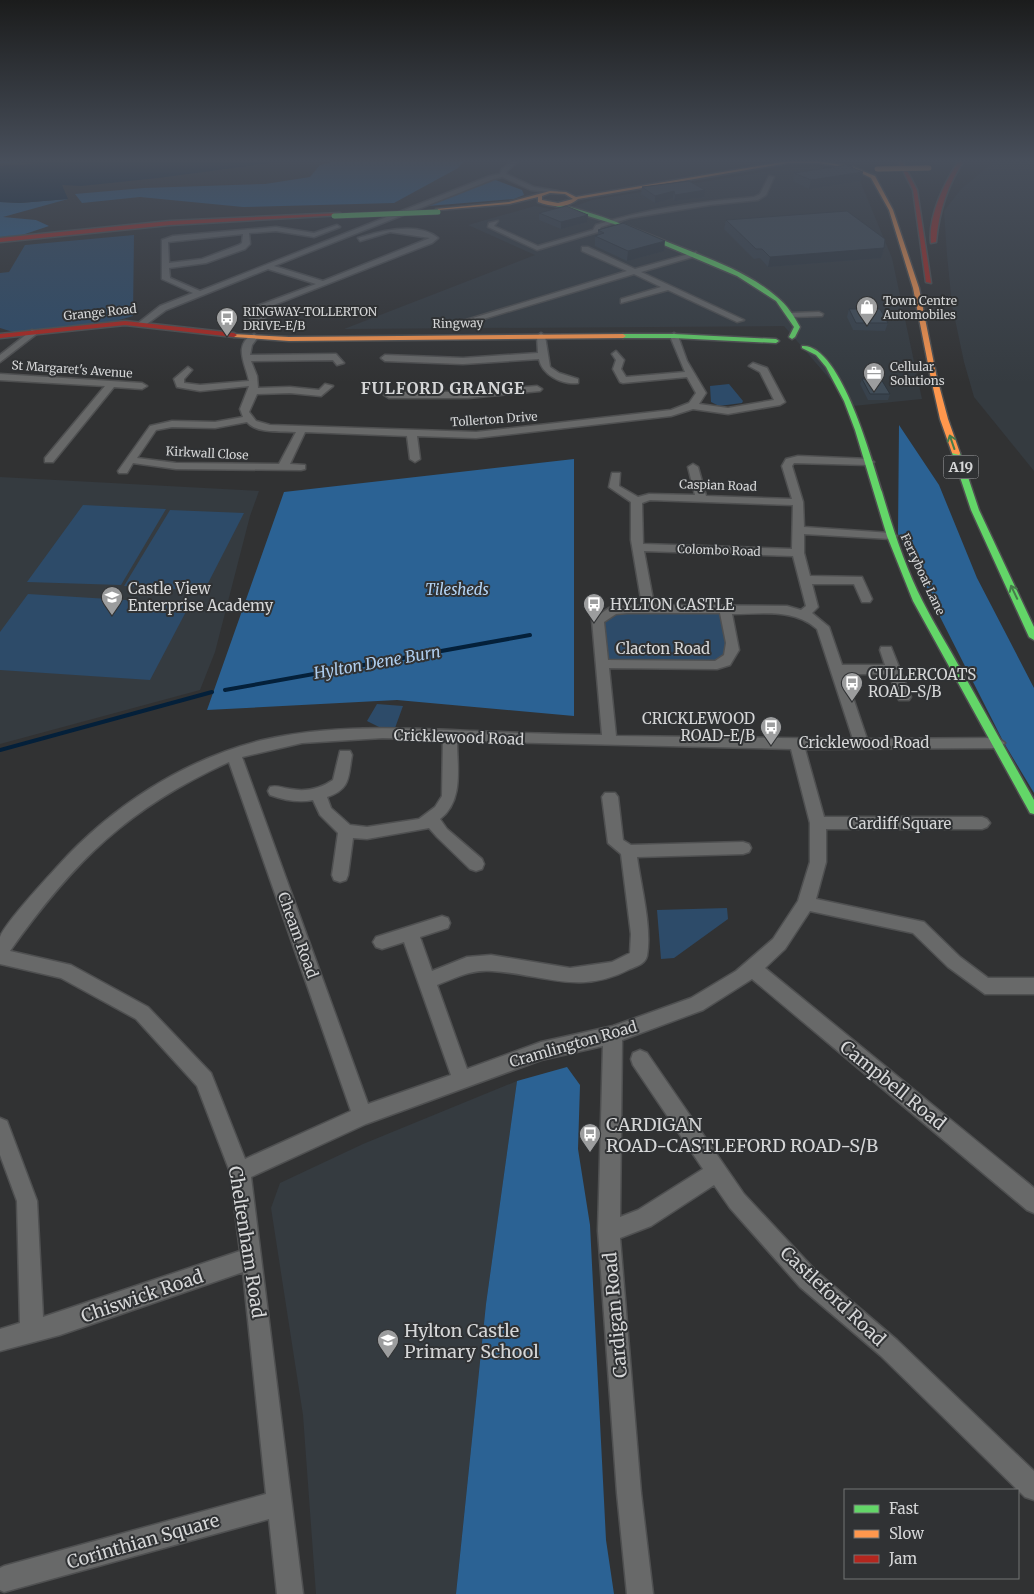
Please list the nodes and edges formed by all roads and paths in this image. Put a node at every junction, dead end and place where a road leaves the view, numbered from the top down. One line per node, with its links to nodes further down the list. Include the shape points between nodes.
1 (63, 233): 14 (main road)
2 (222, 233): 21 (street, via 167,239 164,242)
3 (246, 233): 21 (street, via 246,244 242,247 203,261)
4 (348, 233): 17 (street, Grange Road)
5 (376, 233): 19 (street)
6 (421, 233): 18 (street, via 434,238)
7 (505, 233): 8 (street, via 537,248)
8 (588, 233)
9 (641, 233): 16 (main road)
10 (898, 233): 27 (main road)
11 (909, 233): 27 (main road, A19)
12 (922, 233): 13 (main road, via 930,290)
13 (935, 233)
14 (0, 242)
15 (585, 249): 24 (street)
16 (693, 254): 24 (street); 31 (main road, via 751,281 774,297)
17 (294, 255): 19 (street); 22 (street, Grange Road)
18 (394, 257): 20 (street); 25 (street)
19 (304, 260): 23 (street)
20 (410, 262)
21 (164, 266): 28 (street, via 168,281)
22 (266, 266): 23 (street); 28 (street, Grange Road)
23 (279, 270): 25 (street)
24 (636, 272): 26 (street); 35 (street)
25 (323, 284): 32 (street, via 252,311 253,316)
26 (669, 286): 29 (street); 33 (street)
27 (916, 288): 92 (main road, A19, one-way to 27, via 975,510 932,374)
28 (199, 293): 34 (street, Grange Road, via 163,308)
29 (624, 301)
30 (819, 314): 31 (street)
31 (791, 315): 40 (main road, via 797,327)
32 (262, 320)
33 (740, 320)
34 (141, 324): 36 (main road, Grange Road, via 107,324); 41 (main road, Ringway)
35 (457, 324)
36 (35, 332): 37 (main road, Grange Road); 47 (street, St Margaret's Avenue)
37 (0, 336)
38 (542, 336): 39 (main road, Ringway); 41 (main road, Ringway); 44 (street)
39 (674, 336): 42 (main road, Ringway); 52 (street)
40 (792, 337): 42 (main road, Ringway); 43 (main road, via 804,342)
41 (254, 338): 45 (street)
42 (776, 341): 43 (main road, via 779,346)
43 (795, 348): 74 (main road, Ferryboat Lane, via 818,354 829,366 852,412)
44 (542, 356): 46 (street, via 408,363); 58 (street)
45 (245, 358): 49 (street, via 336,357); 61 (street)
46 (385, 358)
47 (0, 359)
48 (632, 359): 54 (street, via 618,357 617,369)
49 (340, 363)
50 (753, 366): 65 (street, via 768,368)
51 (188, 370): 57 (street)
52 (690, 374): 54 (street); 67 (street, via 701,394)
53 (0, 377): 56 (street, St Margaret's Avenue)
54 (623, 380): 62 (street)
55 (575, 381): 58 (street)
56 (112, 384): 59 (street, St Margaret's Avenue); 72 (street)
57 (180, 385): 61 (street); 63 (street)
58 (542, 385): 64 (street, via 461,396 399,390)
59 (142, 386)
60 (328, 386): 61 (street, via 321,393)
61 (253, 387): 68 (street, via 244,407)
62 (615, 387)
63 (168, 388)
64 (389, 395)
65 (780, 402): 66 (street); 67 (street, via 728,412)
66 (792, 404)
67 (693, 406): 70 (street, Tollerton Drive, via 671,413 476,436)
68 (247, 418): 69 (street, Tollerton Drive, via 269,428); 73 (street, Kirkwall Close, via 215,425 158,422)
69 (302, 429): 70 (street, Tollerton Drive); 75 (street)
70 (412, 434): 71 (street)
71 (414, 459)
72 (49, 460)
73 (131, 460): 75 (street, Kirkwall Close, via 176,466); 78 (street, Kirkwall Close)
74 (869, 462): 82 (street, via 790,461 788,466); 84 (main road, Ferryboat Lane)
75 (283, 466): 76 (street, Kirkwall Close)
76 (301, 467)
77 (693, 467): 80 (street)
78 (123, 471)
79 (616, 475): 81 (street, via 614,487)
80 (702, 498): 81 (street, Caspian Road, via 649,497); 82 (street, Caspian Road)
81 (637, 501): 85 (street)
82 (798, 502): 83 (street)
83 (798, 530): 84 (street); 86 (street)
84 (891, 536): 102 (main road, Ferryboat Lane, via 918,601)
85 (639, 548): 86 (street, Colombo Road); 89 (street)
86 (798, 553): 87 (street)
87 (806, 580): 88 (street, via 858,580); 91 (street, via 812,607)
88 (866, 599)
89 (649, 608): 90 (street, Clacton Road); 94 (street, Clacton Road, via 613,611 598,620)
90 (725, 610): 91 (street, Clacton Road); 94 (street, Clacton Road, via 734,650 726,662 717,665)
91 (804, 613): 95 (street, via 822,627)
92 (1034, 637)
93 (886, 650): 96 (street)
94 (604, 664): 99 (street, Clacton Road)
95 (837, 669): 96 (street); 101 (street)
96 (893, 670): 97 (street)
97 (904, 697)
98 (450, 736): 99 (street, Cricklewood Road); 103 (street, Cricklewood Road, via 336,734); 109 (street, via 449,797 440,811)
99 (609, 740): 100 (street, Cricklewood Road)
100 (796, 742): 101 (street, Cricklewood Road); 110 (street, Cramlington Road)
101 (861, 742): 102 (street, Cricklewood Road)
102 (998, 743): 108 (main road, Ferryboat Lane)
103 (234, 755): 121 (street, Cricklewood Road, via 168,785 112,821 73,857 31,906); 129 (street, Cheam Road)
104 (345, 755): 106 (street, via 340,783)
105 (275, 791): 106 (street)
106 (319, 796): 112 (street, via 325,811)
107 (610, 797): 114 (street, via 616,843)
108 (1034, 810)
109 (430, 818): 112 (street, via 423,824 367,833); 115 (street, via 442,834)
110 (818, 823): 111 (street, Cardiff Square); 117 (street, Cramlington Road, via 818,862)
111 (982, 823)
112 (346, 831): 116 (street)
113 (743, 848): 114 (street)
114 (628, 851): 124 (street, via 639,934 638,957 614,968 570,976 491,964 466,965)
115 (476, 864)
116 (340, 875)
117 (806, 903): 123 (street, Cramlington Road, via 780,944); 125 (street, via 918,927 985,986)
118 (442, 923): 119 (street)
119 (410, 934): 120 (street); 124 (street)
120 (382, 942)
121 (0, 951)
122 (0, 956): 132 (street, Cheltenham Road, via 65,971 142,1014 204,1080)
123 (752, 968): 126 (street, Cramlington Road, via 697,1004); 133 (street, Campbell Road)
124 (427, 981): 128 (street)
125 (1034, 986)
126 (613, 1035): 128 (street, Cramlington Road, via 541,1051); 134 (street, Cardigan Road)
127 (640, 1059): 131 (street, Castleford Road)
128 (462, 1080): 129 (street, Cramlington Road)
129 (362, 1116): 132 (street, Cramlington Road)
130 (0, 1128): 136 (street, via 27,1201)
131 (718, 1171): 134 (street, via 644,1219); 138 (street, Castleford Road, via 737,1201 808,1279 889,1348)
132 (240, 1172): 135 (street, Cheltenham Road)
133 (1034, 1203)
134 (608, 1231): 142 (street, Cardigan Road)
135 (252, 1258): 136 (street, Chiswick Road); 139 (street, Cheltenham Road)
136 (32, 1332): 137 (street, Chiswick Road)
137 (0, 1340)
138 (1034, 1488)
139 (281, 1503): 140 (street, Corinthian Square); 141 (street, Cheltenham Road)
140 (4, 1580)
141 (290, 1594)
142 (640, 1594)

